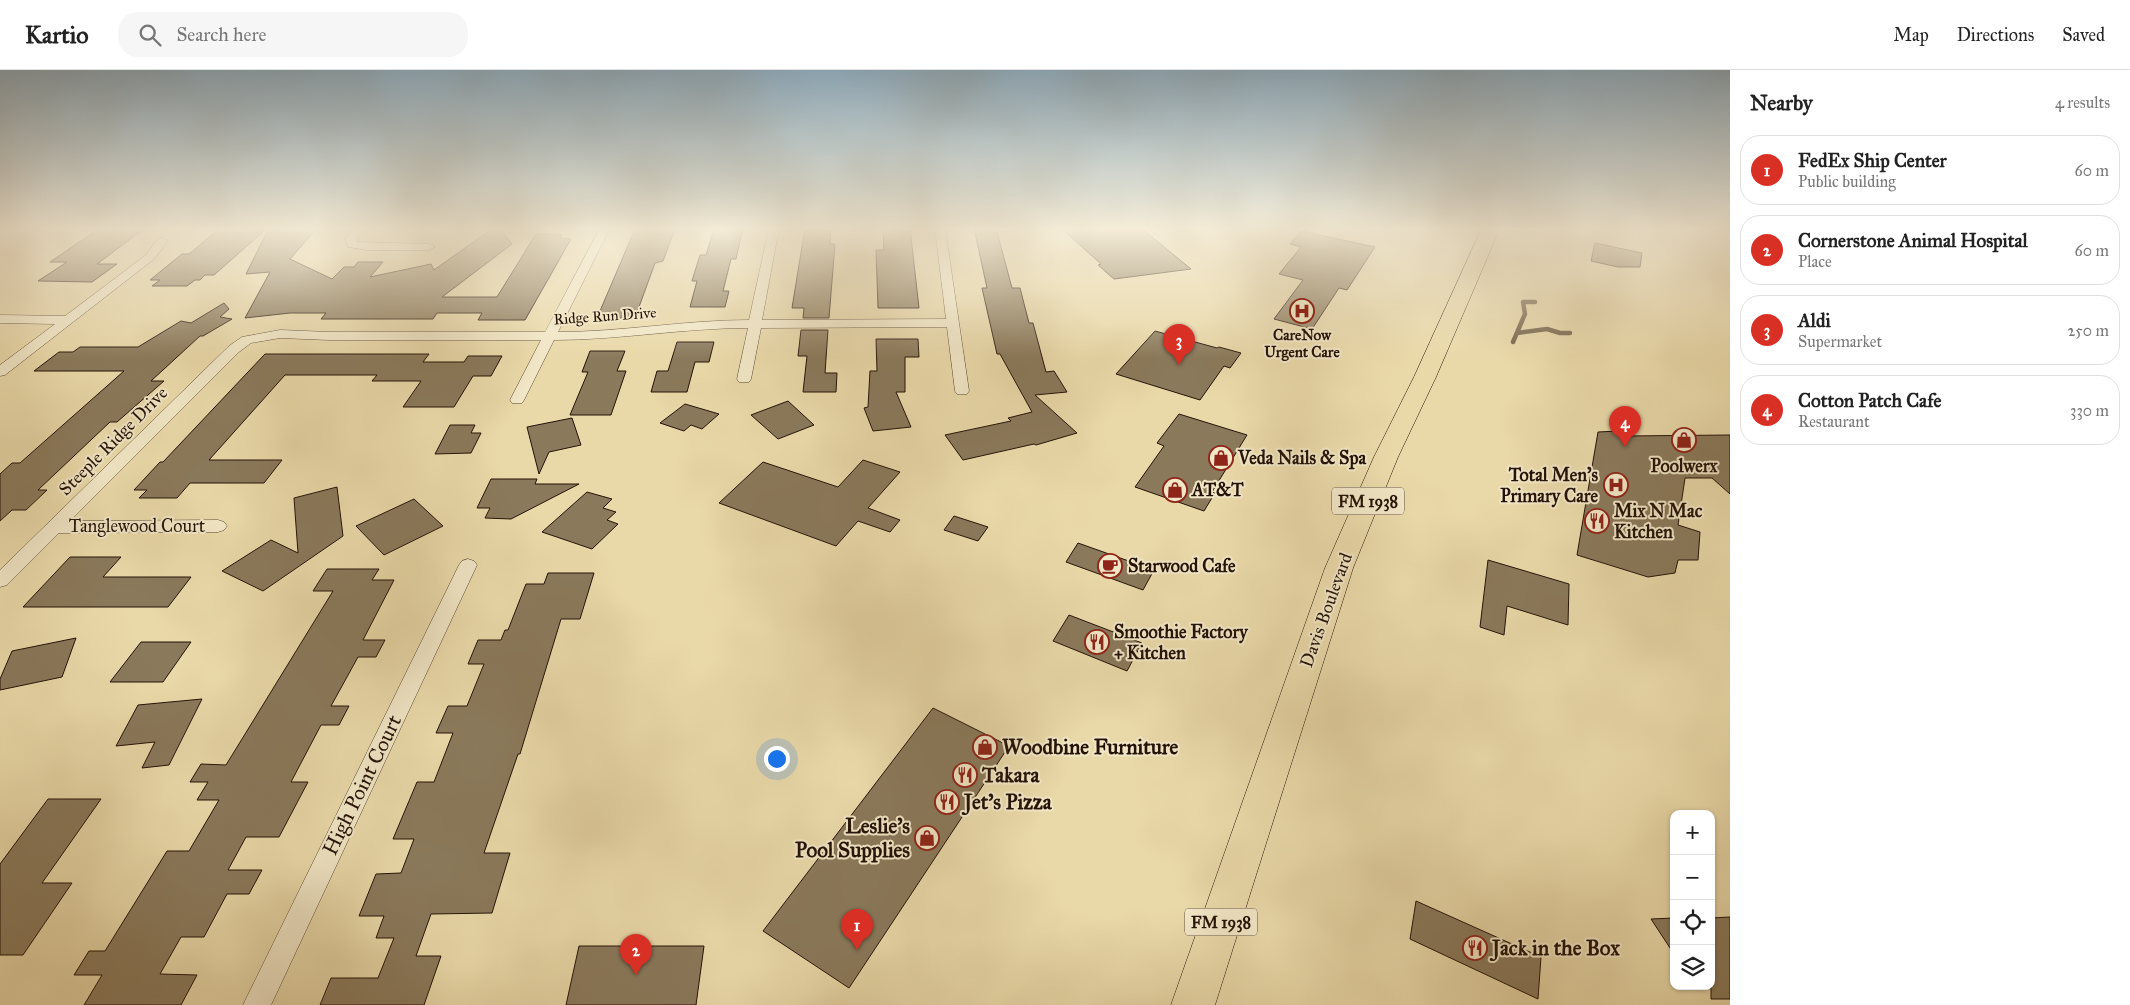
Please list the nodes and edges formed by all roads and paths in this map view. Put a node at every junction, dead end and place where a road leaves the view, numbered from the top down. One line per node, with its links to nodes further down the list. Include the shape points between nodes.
1 (131, 272): 7 (street)
2 (582, 272): 11 (street)
3 (766, 272): 8 (street)
4 (946, 272): 9 (street)
5 (1472, 272): 21 (main road, Davis Boulevard / FM 1938, via 1339,568)
6 (0, 319): 7 (street)
7 (69, 320): 12 (street)
8 (756, 323): 9 (street, Ridge Run Drive); 11 (street, Ridge Run Drive); 13 (street)
9 (953, 323): 14 (street)
10 (259, 336): 11 (street, Ridge Run Drive); 16 (street, Steeple Ridge Drive, via 234,348)
11 (549, 336): 15 (street)
12 (0, 372)
13 (744, 378)
14 (962, 392)
15 (517, 400)
16 (57, 526): 17 (street, Tanglewood Court); 19 (street, Steeple Ridge Drive)
17 (218, 526)
18 (468, 565): 20 (street, High Point Court)
19 (0, 582)
20 (257, 1005)
21 (1194, 1005)

